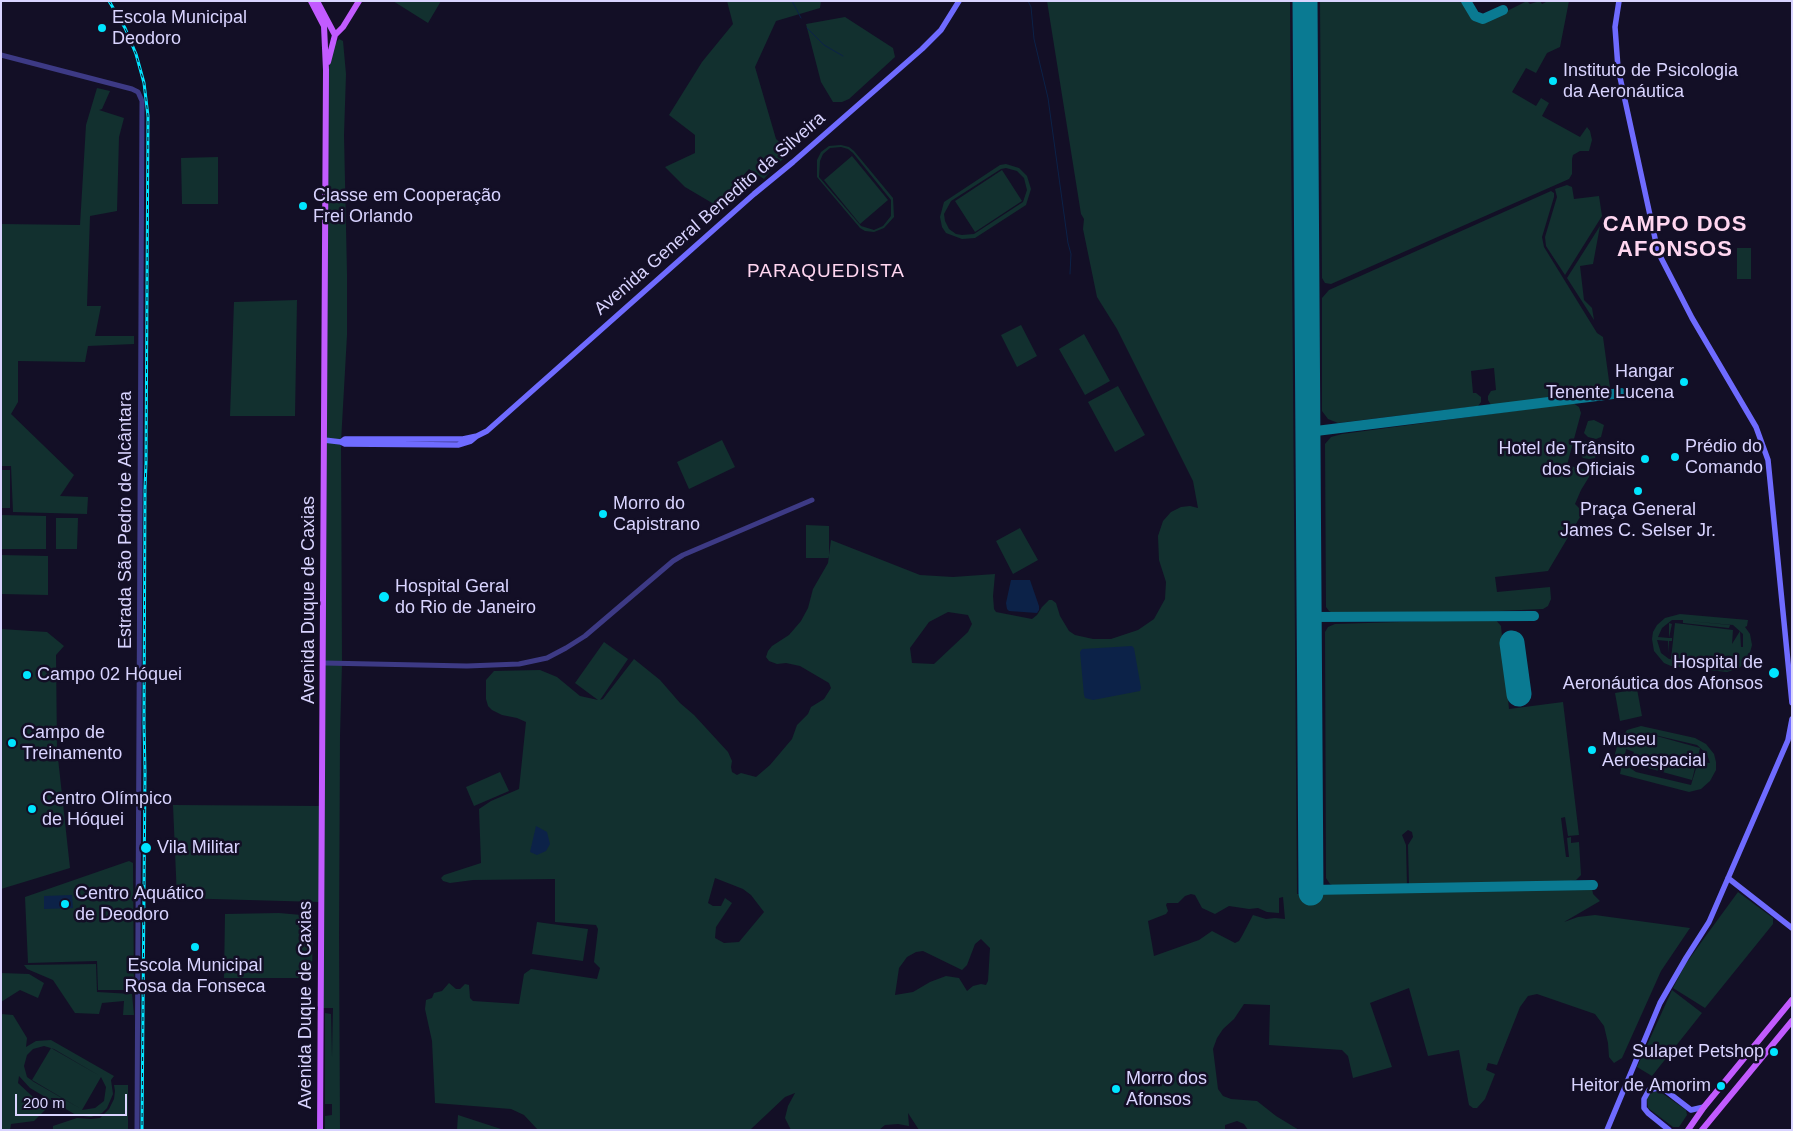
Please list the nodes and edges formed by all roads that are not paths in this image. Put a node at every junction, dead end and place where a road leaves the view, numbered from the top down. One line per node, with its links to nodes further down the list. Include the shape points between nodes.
1 (311, 1): 8 (main road, Avenida Duque de Caxias)
2 (317, 1): 9 (main road)
3 (359, 1): 9 (main road)
4 (955, 1): 7 (main road, Avenida General Benedito da Silveira)
5 (958, 1): 7 (main road, Avenida General Benedito da Silveira)
6 (1619, 1): 16 (main road, via 1614,28 1618,68 1658,252 1692,318 1756,427 1768,460)
7 (952, 11): 13 (main road, Avenida General Benedito da Silveira, via 938,34 914,56 479,435 457,439)
8 (324, 26): 9 (main road); 12 (main road, Avenida Duque de Caxias)
9 (335, 35): 10 (main road); 12 (main road, Avenida Duque de Caxias)
10 (342, 38)
11 (1, 55): 23 (street, Estrada São Pedro de Alcântara, via 132,89 138,92 142,109)
12 (326, 70): 13 (main road, Avenida Duque de Caxias)
13 (324, 440): 15 (main road, Avenida Duque de Caxias)
14 (812, 500): 15 (street, via 678,558 585,636 547,658 519,664 467,666)
15 (324, 663): 24 (main road, Avenida Duque de Caxias)
16 (1792, 703)
17 (1792, 719): 18 (main road, via 1788,740)
18 (1728, 878): 19 (main road); 25 (main road, via 1706,928 1660,1003)
19 (1792, 928)
20 (1792, 1000): 22 (main road)
21 (1792, 1021): 28 (main road)
22 (1704, 1107): 26 (main road, via 1691,1110 1665,1090 1649,1090 1644,1108); 27 (main road)
23 (137, 1130)
24 (320, 1130)
25 (1607, 1130)
26 (1669, 1130)
27 (1688, 1130)
28 (1702, 1130)

